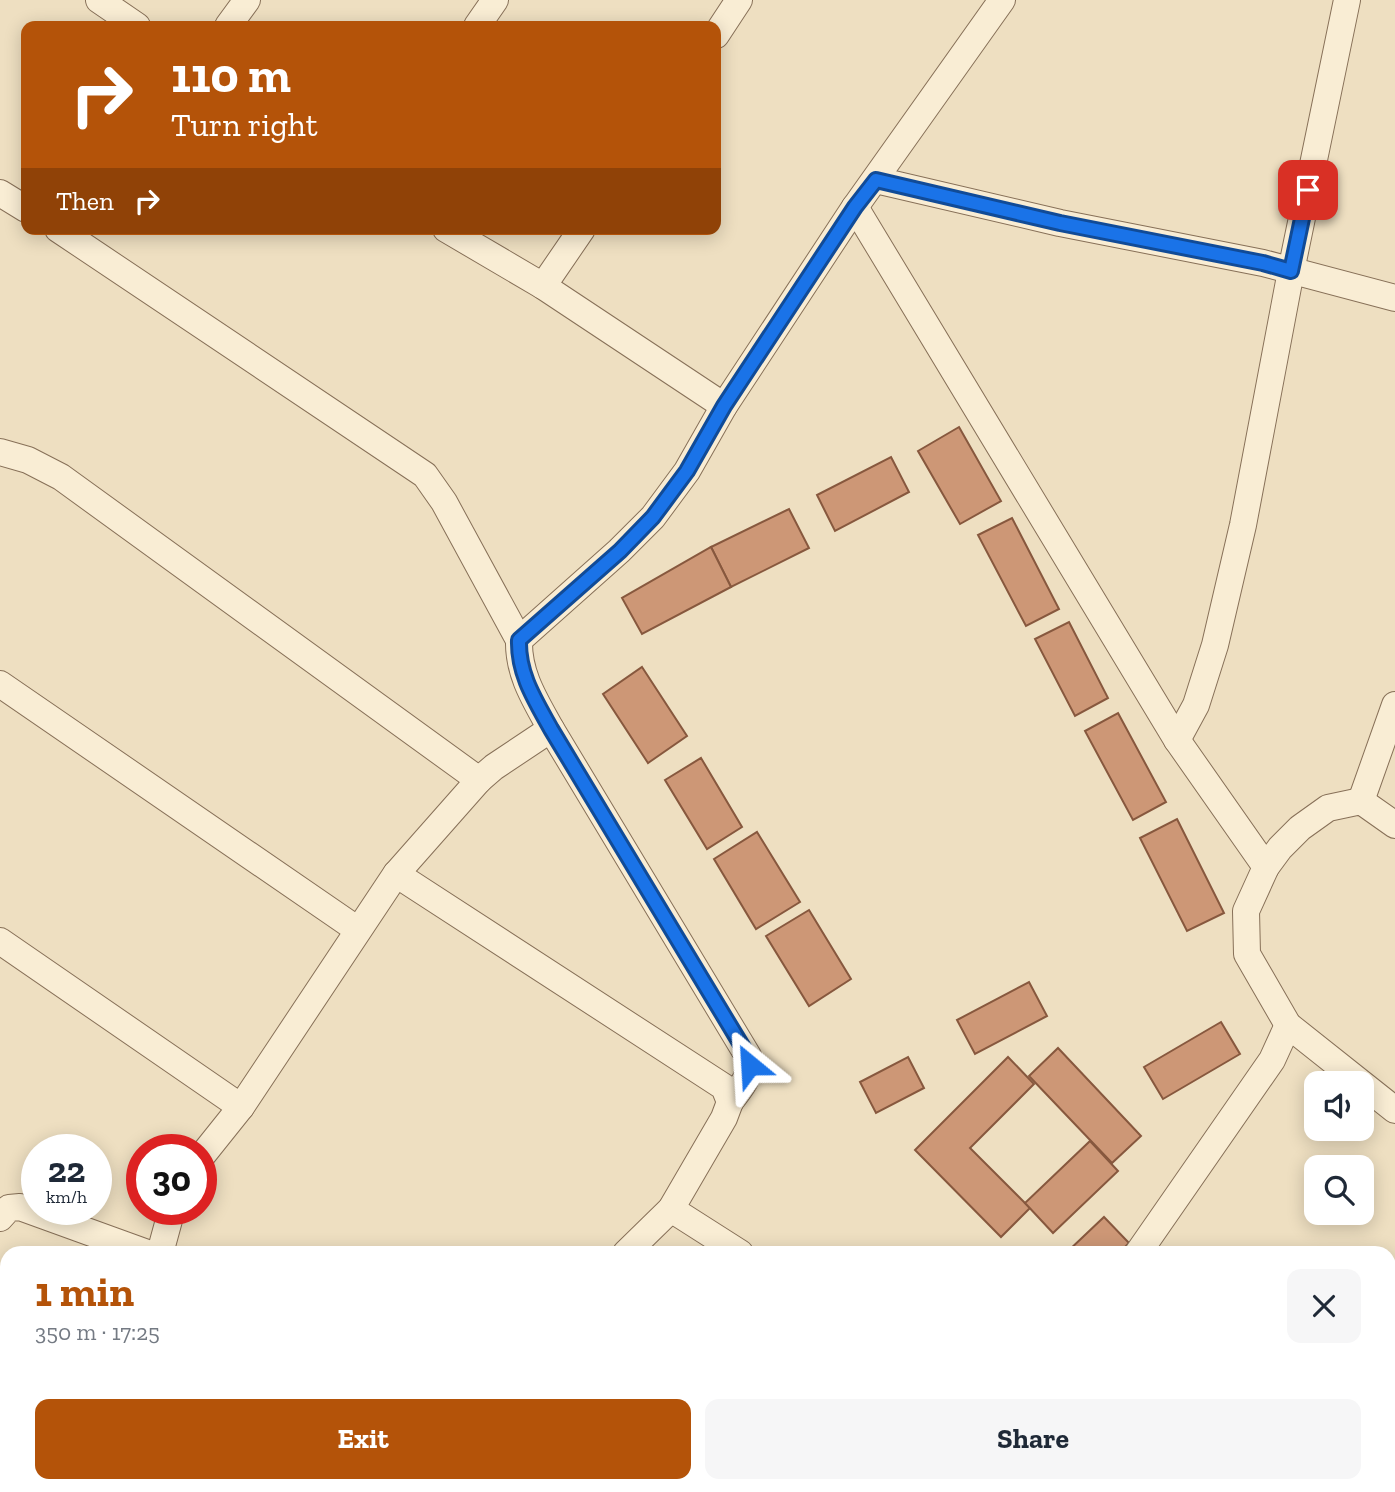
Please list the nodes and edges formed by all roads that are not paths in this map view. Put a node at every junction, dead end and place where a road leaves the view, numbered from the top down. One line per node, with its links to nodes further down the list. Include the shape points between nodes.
1 (99, 0): 7 (street)
2 (247, 0): 8 (street)
3 (495, 0): 9 (street)
4 (740, 0): 10 (street)
5 (1002, 0): 11 (street)
6 (1347, 0): 18 (street)
7 (130, 21)
8 (232, 21)
9 (480, 21)
10 (721, 27)
11 (876, 180): 14 (street); 18 (street)
12 (0, 192): 13 (street)
13 (21, 206)
14 (855, 207): 21 (street); 27 (street)
15 (76, 235): 23 (street, via 425,475)
16 (456, 235): 19 (street)
17 (578, 235): 19 (street)
18 (1291, 271): 20 (street); 27 (street, via 1243,525 1215,645 1196,705)
19 (543, 286): 21 (street)
20 (1395, 298)
21 (724, 406): 23 (street, via 687,471 653,517)
22 (0, 452): 28 (street, via 61,477)
23 (519, 640): 26 (street, via 524,680)
24 (0, 684): 33 (street)
25 (1395, 705): 29 (street)
26 (551, 729): 28 (street); 36 (street, via 748,1056 747,1077)
27 (1177, 740): 31 (street)
28 (479, 780): 32 (street)
29 (1361, 801): 30 (street); 31 (street, via 1328,808 1300,828)
30 (1395, 825)
31 (1266, 867): 35 (street, via 1246,911 1247,954)
32 (396, 874): 33 (street); 36 (street, via 724,1087)
33 (358, 930): 37 (street)
34 (0, 942): 37 (street)
35 (1288, 1024): 38 (street); 47 (street, via 1272,1060)
36 (730, 1102): 40 (street)
37 (241, 1107): 39 (street)
38 (1395, 1110)
39 (217, 1137)
40 (671, 1209): 45 (street); 46 (street)
41 (0, 1218): 43 (street, via 9,1208 20,1207)
42 (168, 1225): 44 (street)
43 (128, 1246)
44 (162, 1246)
45 (633, 1246)
46 (729, 1246)
47 (1143, 1246)

